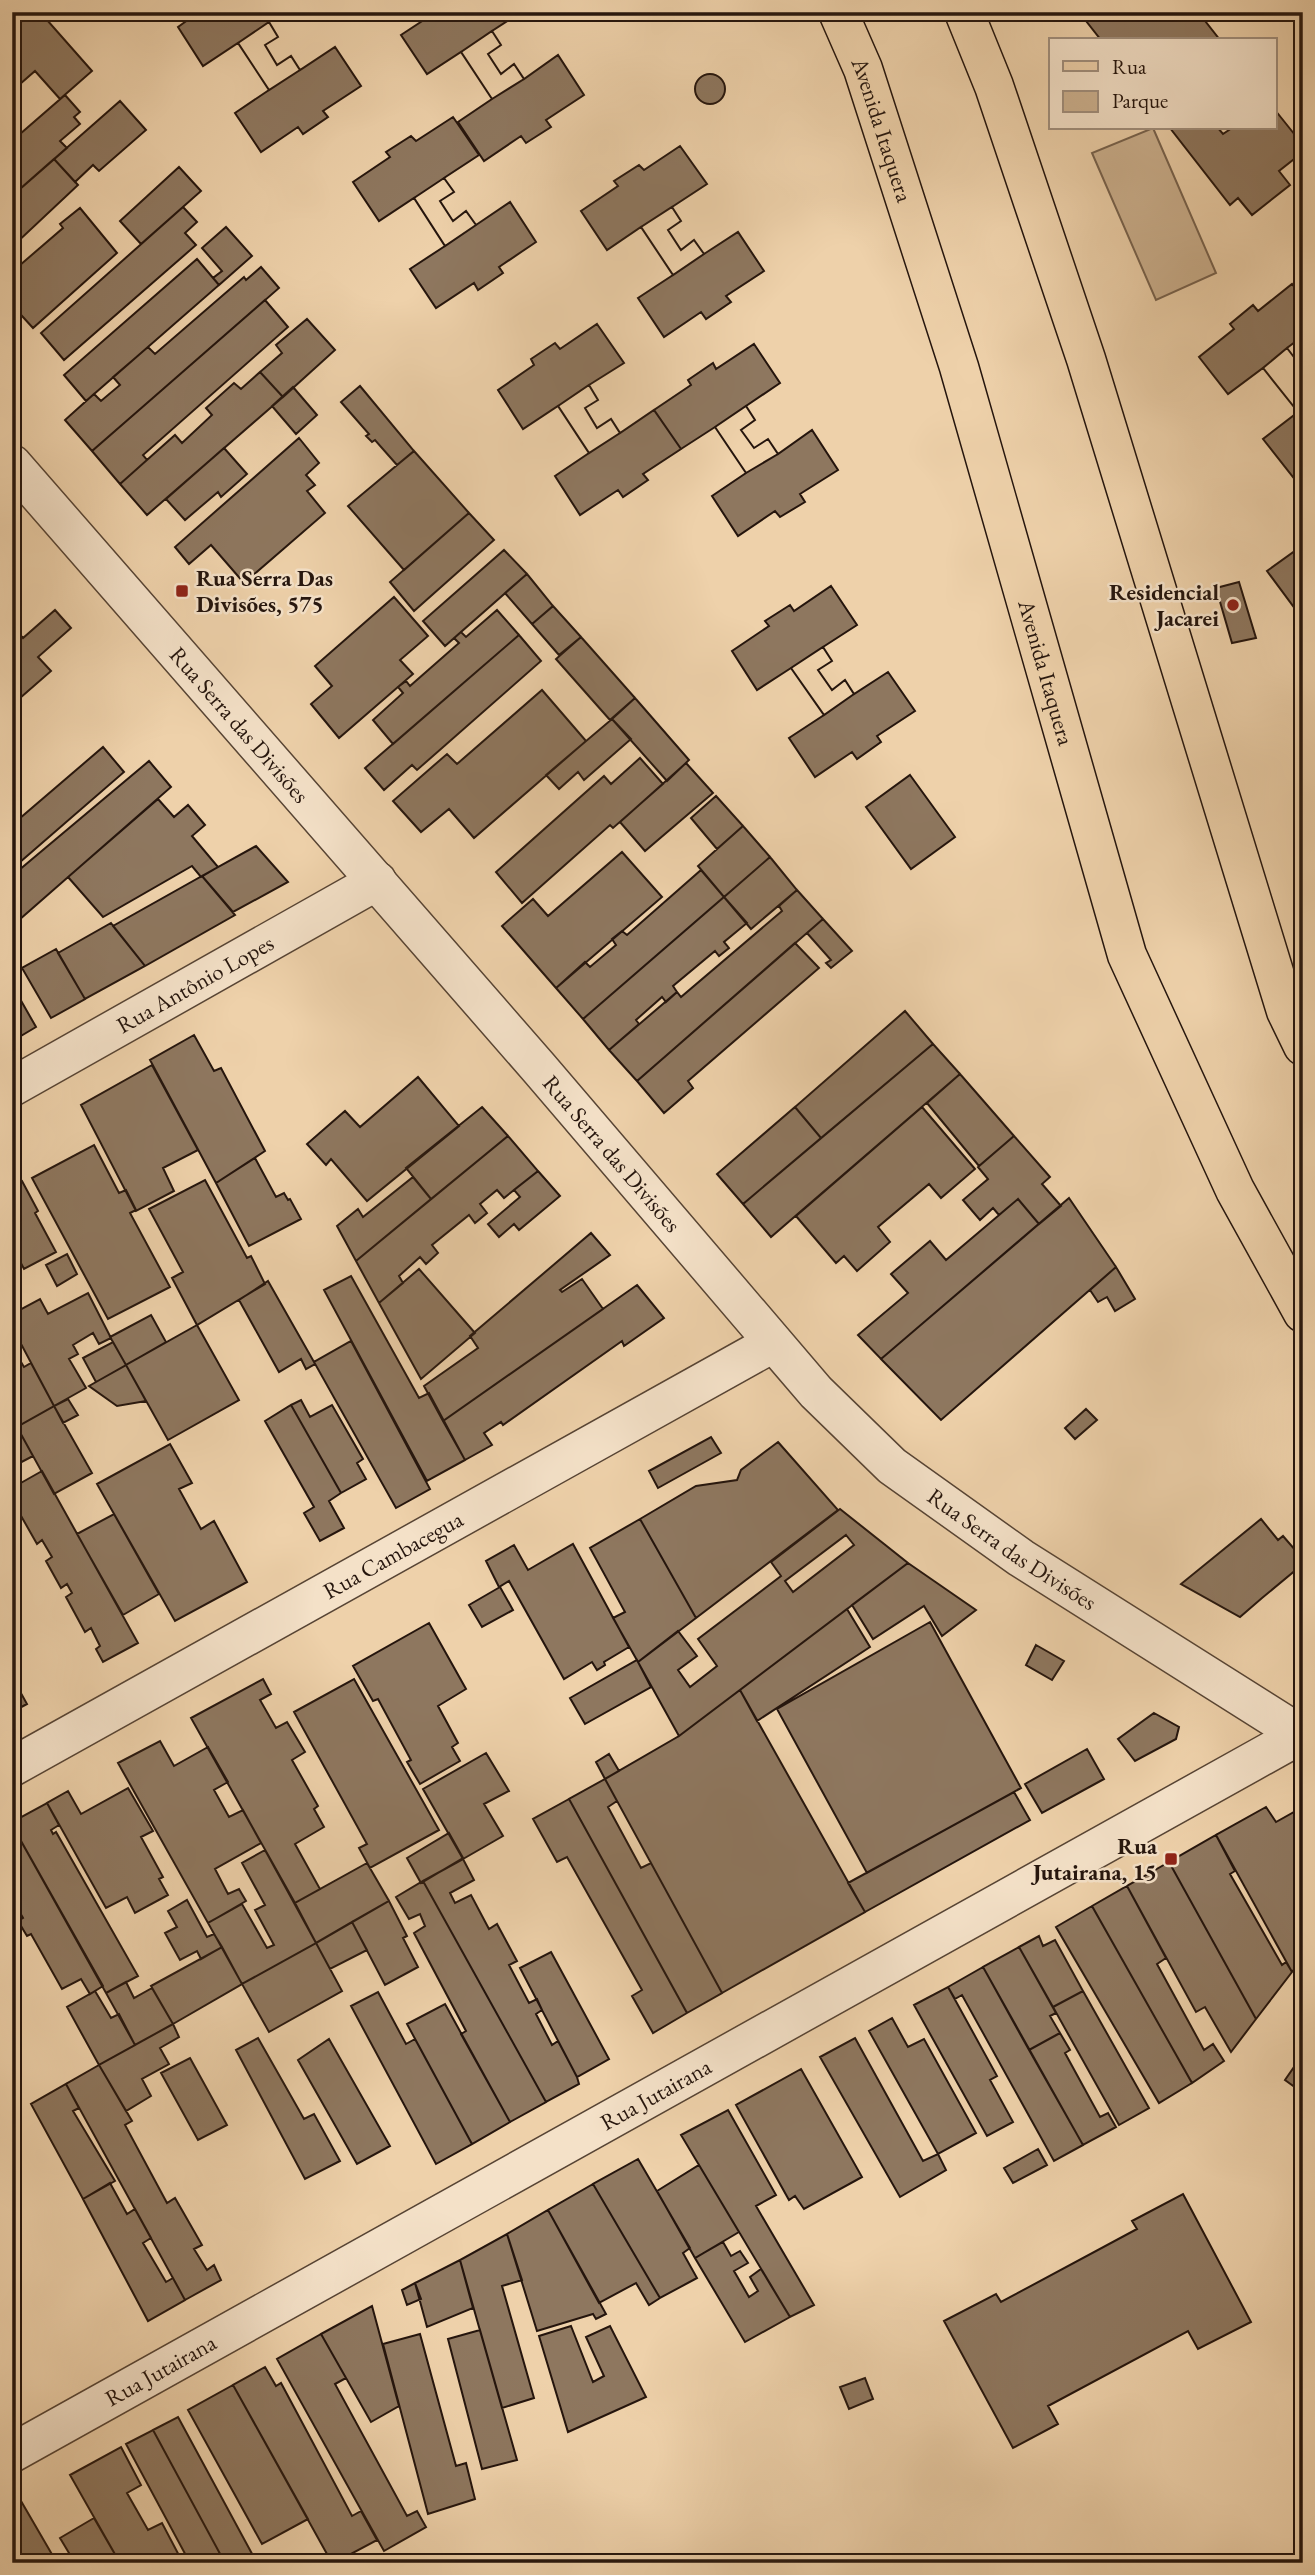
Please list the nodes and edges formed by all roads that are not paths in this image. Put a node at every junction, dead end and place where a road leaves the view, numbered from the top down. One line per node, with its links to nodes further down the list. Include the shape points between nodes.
1 (838, 12): 7 (main road, Avenida Itaquera, via 863,69 959,367 1127,955 1235,1190)
2 (964, 12): 5 (main road, via 994,86 1086,359 1286,1012)
3 (12, 464): 4 (street, Rua Serra das Divisões)
4 (377, 881): 6 (street, Rua Antônio Lopes); 8 (street, Rua Serra das Divisões)
5 (1303, 1046)
6 (12, 1087)
7 (1303, 1312)
8 (773, 1343): 9 (street, Rua Serra das Divisões, via 892,1466 1021,1558); 10 (street, Rua Cambacegua)
9 (1301, 1735): 11 (street, Rua Jutairana)
10 (12, 1767)
11 (12, 2453)

